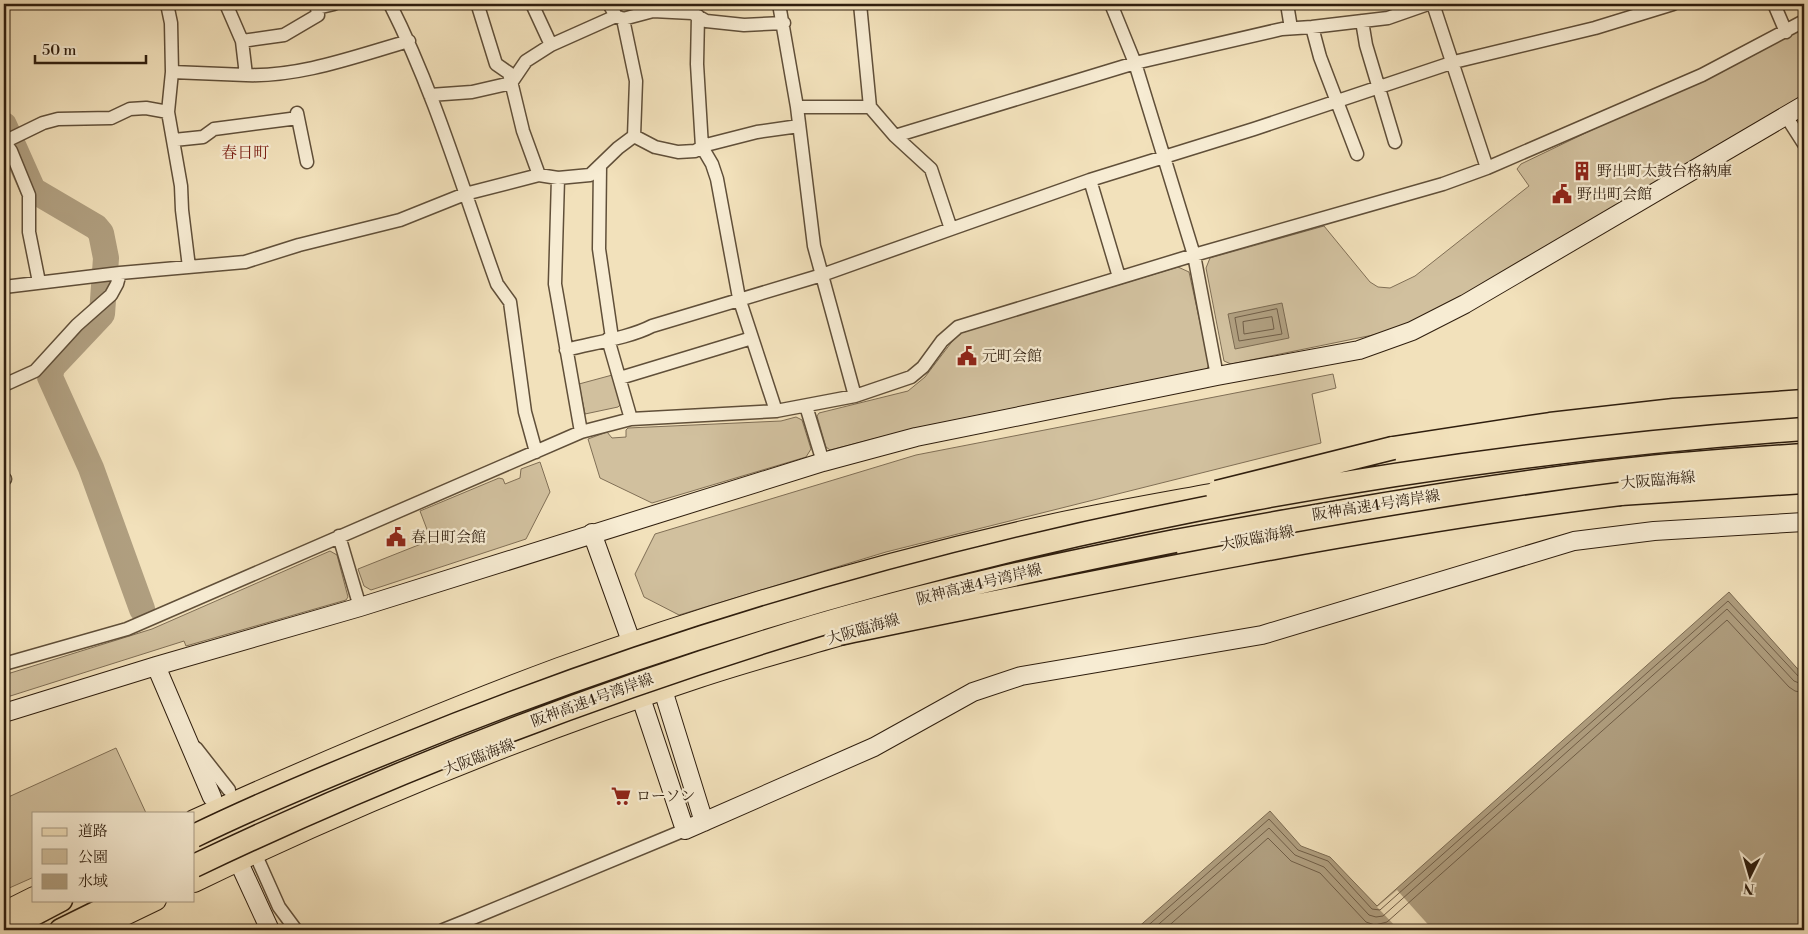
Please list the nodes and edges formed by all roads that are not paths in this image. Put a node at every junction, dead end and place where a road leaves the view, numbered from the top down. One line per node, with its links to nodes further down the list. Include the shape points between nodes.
1 (167, 4): 28 (street, via 172,23)
2 (226, 4): 24 (street)
3 (334, 4): 24 (street, via 317,8 318,15 284,35)
4 (390, 4): 23 (street)
5 (532, 4): 25 (street)
6 (609, 4): 16 (street)
7 (779, 4): 19 (street)
8 (860, 4): 35 (street)
9 (1111, 4): 27 (street)
10 (1287, 4): 21 (street)
11 (1425, 4): 17 (street, via 1388,18); 26 (street)
12 (1673, 4): 26 (street, via 1595,28)
13 (1774, 4): 22 (street)
14 (478, 6): 30 (street, via 496,64 509,73)
15 (698, 16): 16 (street, via 653,11); 19 (street, via 706,21 744,25); 46 (street, via 697,72)
16 (619, 18): 25 (street); 40 (street, via 636,81)
17 (1362, 21): 20 (street); 31 (street)
18 (1804, 21): 22 (street)
19 (784, 23): 36 (street)
20 (1312, 27): 21 (street); 33 (street)
21 (1292, 28): 27 (street)
22 (1786, 32): 51 (street, via 1702,76)
23 (409, 41): 29 (street, via 291,72); 32 (street)
24 (242, 42): 29 (street)
25 (551, 45): 30 (street, via 526,61)
26 (1454, 62): 31 (street); 51 (street)
27 (1134, 63): 41 (street); 48 (street)
28 (172, 72): 29 (street); 37 (street)
29 (246, 75)
30 (511, 83): 32 (street, via 472,92); 52 (street)
31 (1379, 87): 33 (street); 44 (street)
32 (430, 95): 55 (street)
33 (1337, 101): 47 (street); 48 (street)
34 (1804, 104): 38 (street)
35 (870, 107): 36 (street); 41 (street)
36 (797, 108): 39 (street)
37 (168, 112): 42 (street, via 130,109 111,118 58,119); 43 (street)
38 (1786, 116): 45 (street); 68 (street, via 1466,304 1412,330 1359,350)
39 (799, 126): 46 (street, via 757,132); 60 (street, via 814,246)
40 (634, 136): 46 (street, via 655,147 678,152); 50 (street)
41 (895, 136): 56 (street, via 931,169)
42 (8, 140): 62 (street, via 29,195 29,232)
43 (174, 140): 49 (street, via 203,138 214,130 297,115); 58 (street)
44 (1395, 142)
45 (1804, 144)
46 (702, 147): 64 (street, via 717,179)
47 (1357, 154)
48 (1162, 157): 54 (street); 57 (street)
49 (307, 162)
50 (600, 166): 53 (street, via 590,175); 65 (street, via 599,249)
51 (1487, 168): 57 (street, via 1443,184)
52 (539, 175): 53 (street); 55 (street)
53 (558, 178): 67 (street, via 555,284)
54 (1090, 180): 56 (street); 61 (street)
55 (465, 194): 58 (street, via 400,220 245,262); 79 (street, via 496,284 510,302 525,412)
56 (951, 229): 60 (street)
57 (1194, 255): 61 (street); 68 (street)
58 (190, 266): 59 (street)
59 (116, 273): 62 (street); 70 (street, via 117,284 111,296 78,325 35,371)
60 (822, 275): 64 (street); 71 (street)
61 (1119, 277): 71 (street, via 958,327 911,377)
62 (39, 282): 63 (street)
63 (4, 287)
64 (739, 298): 65 (street, via 652,326 637,334); 66 (street)
65 (610, 338): 67 (street); 69 (street)
66 (752, 338): 69 (street); 74 (street)
67 (566, 350): 78 (street)
68 (1217, 376): 81 (street, via 916,437)
69 (620, 378): 76 (street)
70 (4, 386)
71 (855, 396): 73 (street)
72 (1804, 400): 87 (highway, bridge, via 1550,424 1392,448 1152,509)
73 (806, 406): 74 (street); 81 (street)
74 (776, 411): 76 (street)
75 (1804, 415): 89 (main road, via 1617,430 1409,458 1064,522 929,554 804,589)
76 (631, 419): 78 (street)
77 (1804, 429): 87 (highway, 阪神高速4号湾岸線, bridge, via 1622,445 1414,472)
78 (581, 432): 79 (street)
79 (536, 452): 86 (street)
80 (1804, 455): 91 (highway, 阪神高速4号湾岸線, bridge, via 1624,470 1528,482 1175,541 1054,565 937,594 817,626)
81 (823, 462): 85 (street)
82 (1804, 469): 93 (main road, 大阪臨海線, via 1531,494 1311,528 1178,553 940,607)
83 (1804, 482): 91 (highway, bridge, via 1620,494 1338,535)
84 (1804, 522): 100 (street, via 1654,531 1574,541 1262,635 1021,676 973,692 874,747)
85 (592, 534): 88 (street); 89 (street)
86 (339, 536): 88 (street); 90 (street, via 127,629)
87 (1058, 538): 102 (highway, 阪神高速4号湾岸線, bridge, via 809,602 565,682 444,728)
88 (360, 607): 92 (street)
89 (632, 644): 93 (street); 94 (street); 99 (main road, via 437,716)
90 (4, 664)
91 (696, 664): 105 (highway, 阪神高速4号湾岸線, bridge, via 573,706 452,753 333,802)
92 (156, 666): 95 (street); 96 (street)
93 (663, 690): 94 (main road, 大阪臨海線); 100 (street)
94 (641, 698): 101 (street); 106 (main road, 大阪臨海線, via 472,759 337,815)
95 (10, 711)
96 (185, 734): 97 (street); 98 (street)
97 (229, 790)
98 (212, 797)
99 (195, 820)
100 (704, 822): 101 (street)
101 (685, 830): 112 (street)
102 (195, 836)
103 (258, 860): 117 (street, via 280,907)
104 (240, 865): 116 (street)
105 (195, 866)
106 (195, 882)
107 (32, 898): 111 (main road)
108 (57, 902): 113 (highway)
109 (118, 902): 114 (highway)
110 (152, 902): 115 (main road)
111 (4, 912)
112 (469, 925): 118 (street)
113 (4, 930)
114 (61, 930)
115 (94, 930)
116 (270, 930)
117 (296, 930)
118 (443, 930)

